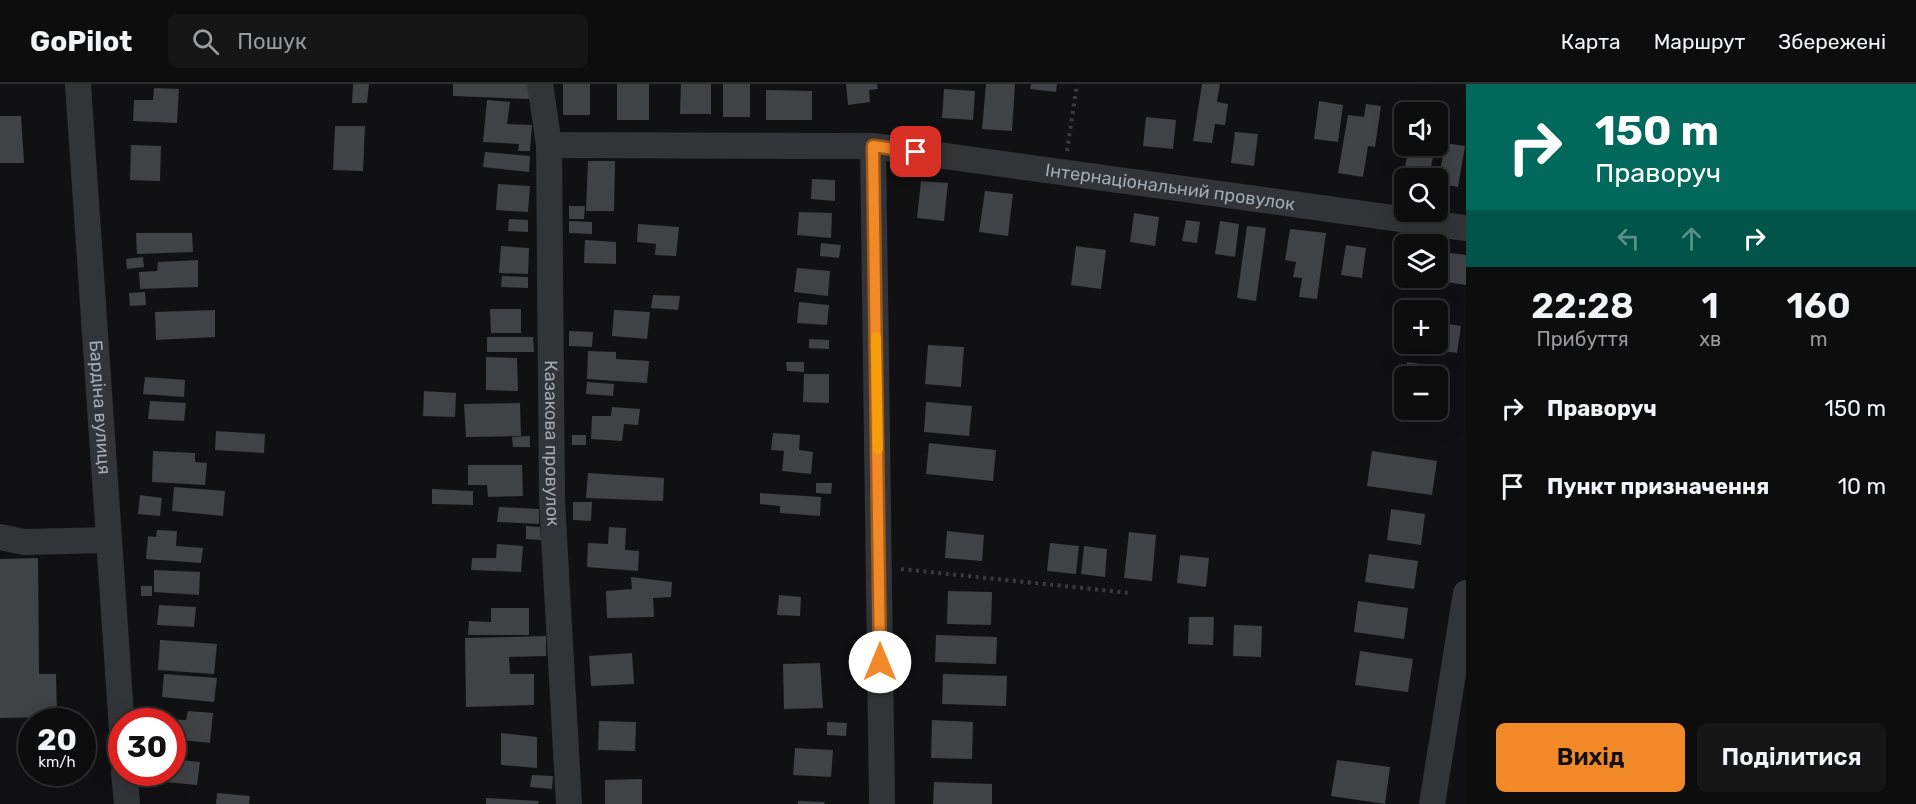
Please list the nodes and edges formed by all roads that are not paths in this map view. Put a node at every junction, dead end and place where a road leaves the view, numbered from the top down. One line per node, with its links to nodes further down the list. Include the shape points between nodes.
1 (78, 84): 7 (street, Бардіна вулиця)
2 (540, 84): 3 (street, Казакова провулок)
3 (549, 145): 4 (street, Інтернаціональний провулок); 12 (street, Казакова провулок, via 552,501)
4 (873, 146): 5 (street, Інтернаціональний провулок); 13 (street)
5 (1466, 228)
6 (0, 537): 7 (street, via 24,542)
7 (109, 540): 9 (street, Бардіна вулиця)
8 (1466, 593): 14 (street)
9 (120, 708)
10 (125, 786): 11 (street)
11 (127, 804)
12 (569, 804)
13 (882, 804)
14 (1432, 804)

